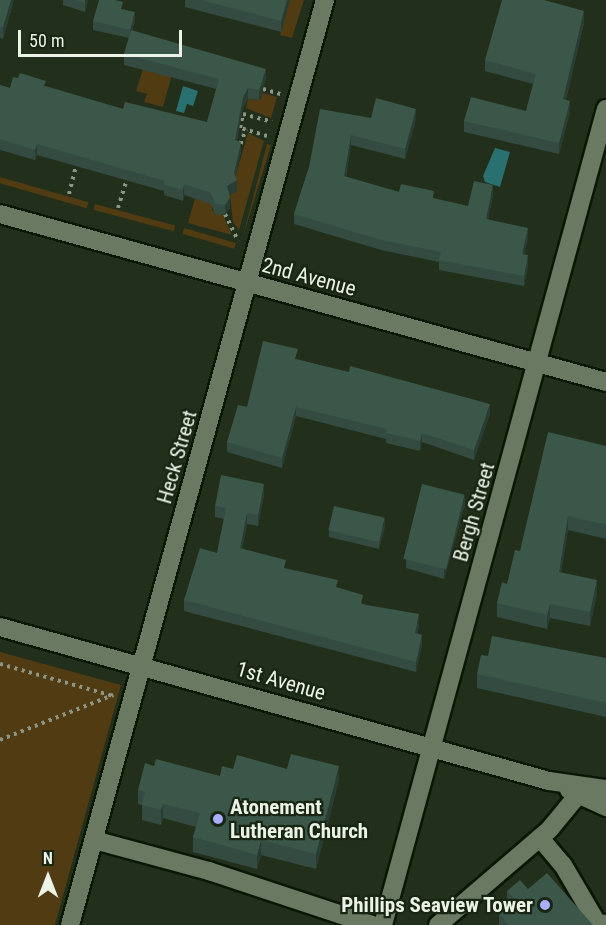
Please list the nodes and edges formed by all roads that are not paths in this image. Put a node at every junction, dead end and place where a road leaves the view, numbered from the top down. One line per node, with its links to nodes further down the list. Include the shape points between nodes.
1 (326, 0): 4 (street, Heck Street)
2 (606, 109): 5 (street, Bergh Street)
3 (0, 214): 4 (street, 2nd Avenue)
4 (248, 283): 5 (street, 2nd Avenue); 8 (street, Heck Street)
5 (539, 364): 6 (street, 2nd Avenue); 9 (street, Bergh Street)
6 (606, 381)
7 (0, 627): 8 (street, 1st Avenue)
8 (144, 666): 9 (street, 1st Avenue); 15 (street, Heck Street)
9 (432, 747): 10 (street, 1st Avenue); 20 (street, Bergh Street)
10 (549, 781): 11 (street, 1st Avenue); 12 (street, 1st Avenue)
11 (606, 789)
12 (578, 795): 13 (street, 1st Avenue); 14 (street)
13 (606, 807)
14 (540, 838): 16 (street); 17 (street, via 563,865 597,922)
15 (94, 840): 18 (street, Heck Street); 19 (street, via 209,872)
16 (448, 922)
17 (606, 924)
18 (70, 925)
19 (372, 925)
20 (383, 925)

